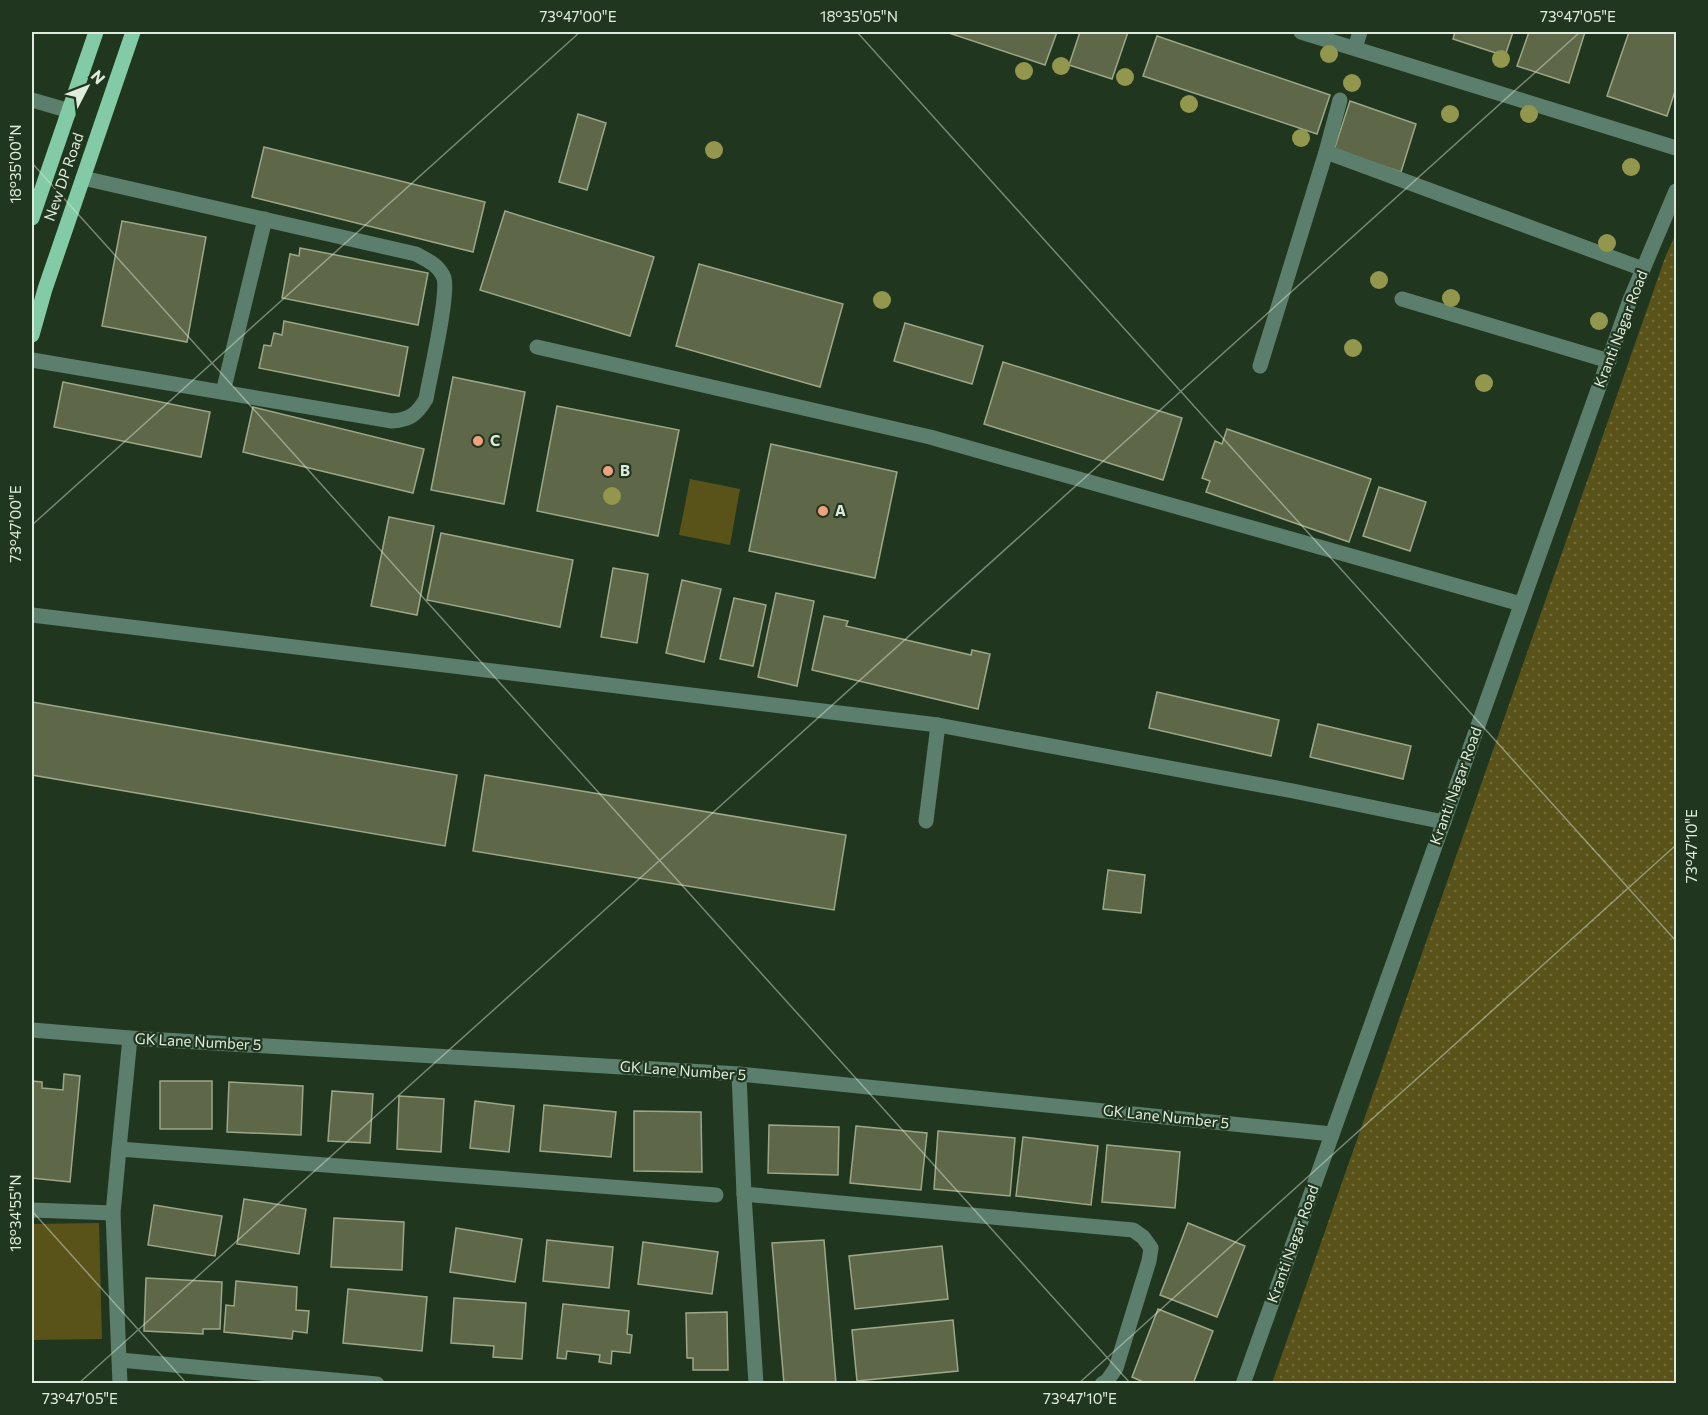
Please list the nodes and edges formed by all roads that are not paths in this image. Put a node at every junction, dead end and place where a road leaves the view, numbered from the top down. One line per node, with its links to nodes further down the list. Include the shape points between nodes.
1 (96, 32): 8 (main road, New DP Road)
2 (133, 32): 11 (main road, New DP Road)
3 (1301, 32): 5 (street)
4 (1360, 32): 5 (street)
5 (1355, 48): 9 (street)
6 (32, 100): 8 (street)
7 (1340, 100): 10 (street)
8 (70, 111): 13 (main road, New DP Road)
9 (1677, 148)
10 (1326, 152): 15 (street); 21 (street)
11 (83, 178): 14 (street); 17 (main road, New DP Road)
12 (1677, 191): 15 (street, Kranti Nagar Road)
13 (32, 218)
14 (265, 219): 22 (street); 22 (street, via 416,254 434,263 444,278 444,296 426,399 419,411 406,420 392,421)
15 (1643, 269): 20 (street, Kranti Nagar Road)
16 (1402, 299): 20 (street)
17 (32, 335)
18 (537, 347): 23 (street, via 930,436)
19 (32, 360): 22 (street)
20 (1609, 361): 23 (street, Kranti Nagar Road)
21 (1260, 366)
22 (223, 392)
23 (1521, 604): 27 (street, Kranti Nagar Road)
24 (32, 615): 25 (street)
25 (938, 725): 26 (street); 27 (street)
26 (926, 821)
27 (1444, 822): 31 (street, Kranti Nagar Road)
28 (32, 1030): 29 (street, GK Lane Number 5)
29 (130, 1038): 30 (street, GK Lane Number 5); 32 (street)
30 (739, 1074): 31 (street, GK Lane Number 5); 33 (street)
31 (1332, 1134): 42 (street, Kranti Nagar Road)
32 (119, 1149): 34 (street); 36 (street)
33 (744, 1194): 40 (street); 41 (street, via 1132,1230 1151,1248 1149,1262 1116,1368)
34 (716, 1195)
35 (32, 1210): 36 (street)
36 (113, 1213): 37 (street)
37 (120, 1360): 38 (street); 39 (street)
38 (120, 1383)
39 (377, 1383)
40 (756, 1383)
41 (1102, 1383)
42 (1243, 1383)

